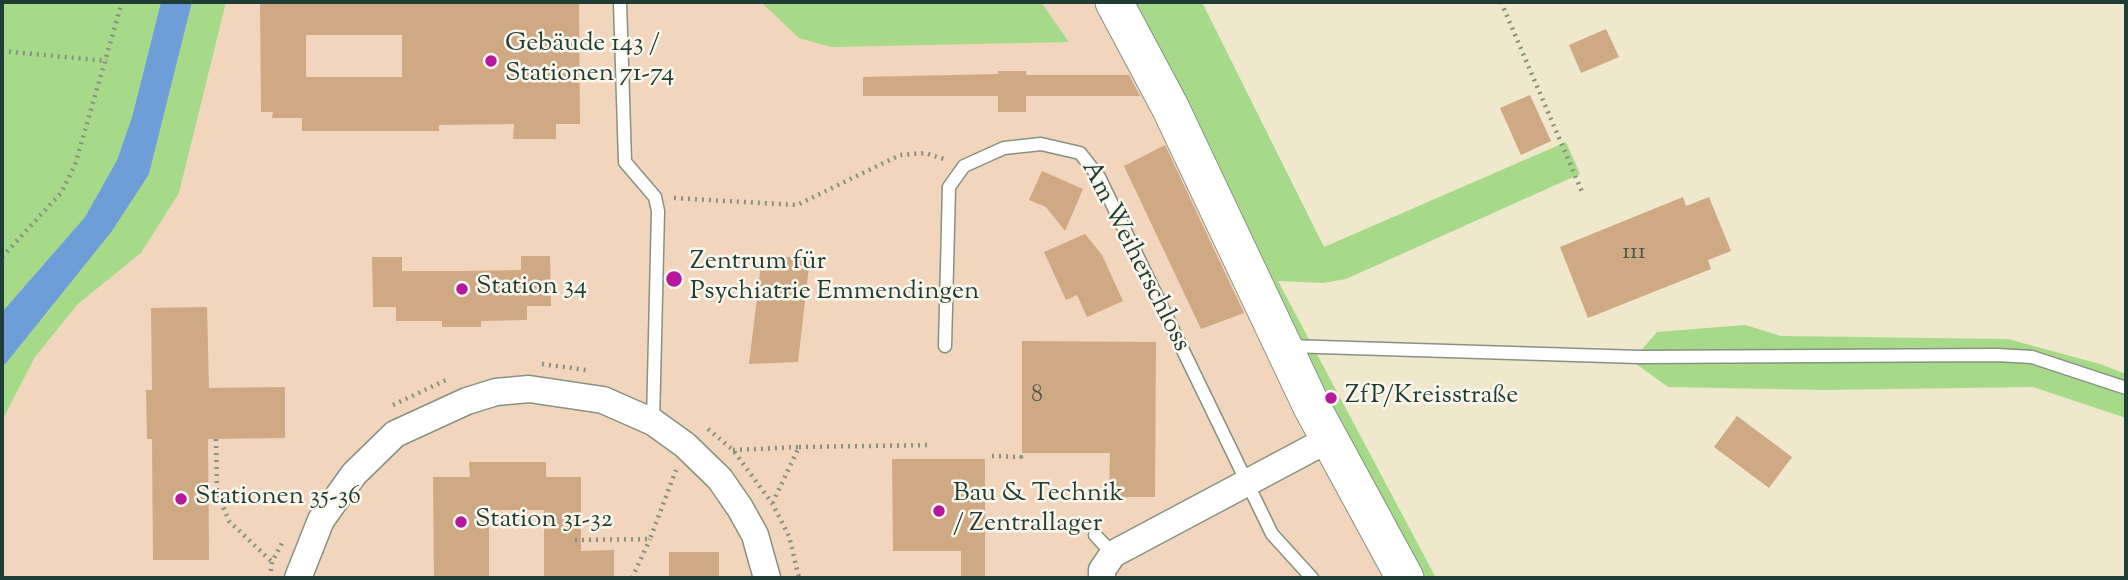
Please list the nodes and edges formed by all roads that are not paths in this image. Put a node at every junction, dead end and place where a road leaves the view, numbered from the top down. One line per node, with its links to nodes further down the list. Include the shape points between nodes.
1 (620, 2): 6 (lane, via 625,162 655,197 658,211)
2 (1114, 2): 4 (street, via 1170,107)
3 (945, 345): 8 (lane, Am Weiherschloss, via 949,187 964,166 1004,148 1041,144 1080,153 1099,177)
4 (1282, 346): 5 (lane, via 1639,357 2020,356); 7 (street)
5 (2126, 388)
6 (653, 422): 10 (street, via 603,400 559,392 496,392 467,401 395,434 354,474 321,520); 11 (street, via 720,479 755,535)
7 (1329, 439): 8 (street); 13 (street)
8 (1248, 485): 9 (street); 12 (lane, Am Weiherschloss, via 1272,534)
9 (1103, 556)
10 (298, 578)
11 (767, 578)
12 (1312, 578)
13 (1405, 578)

